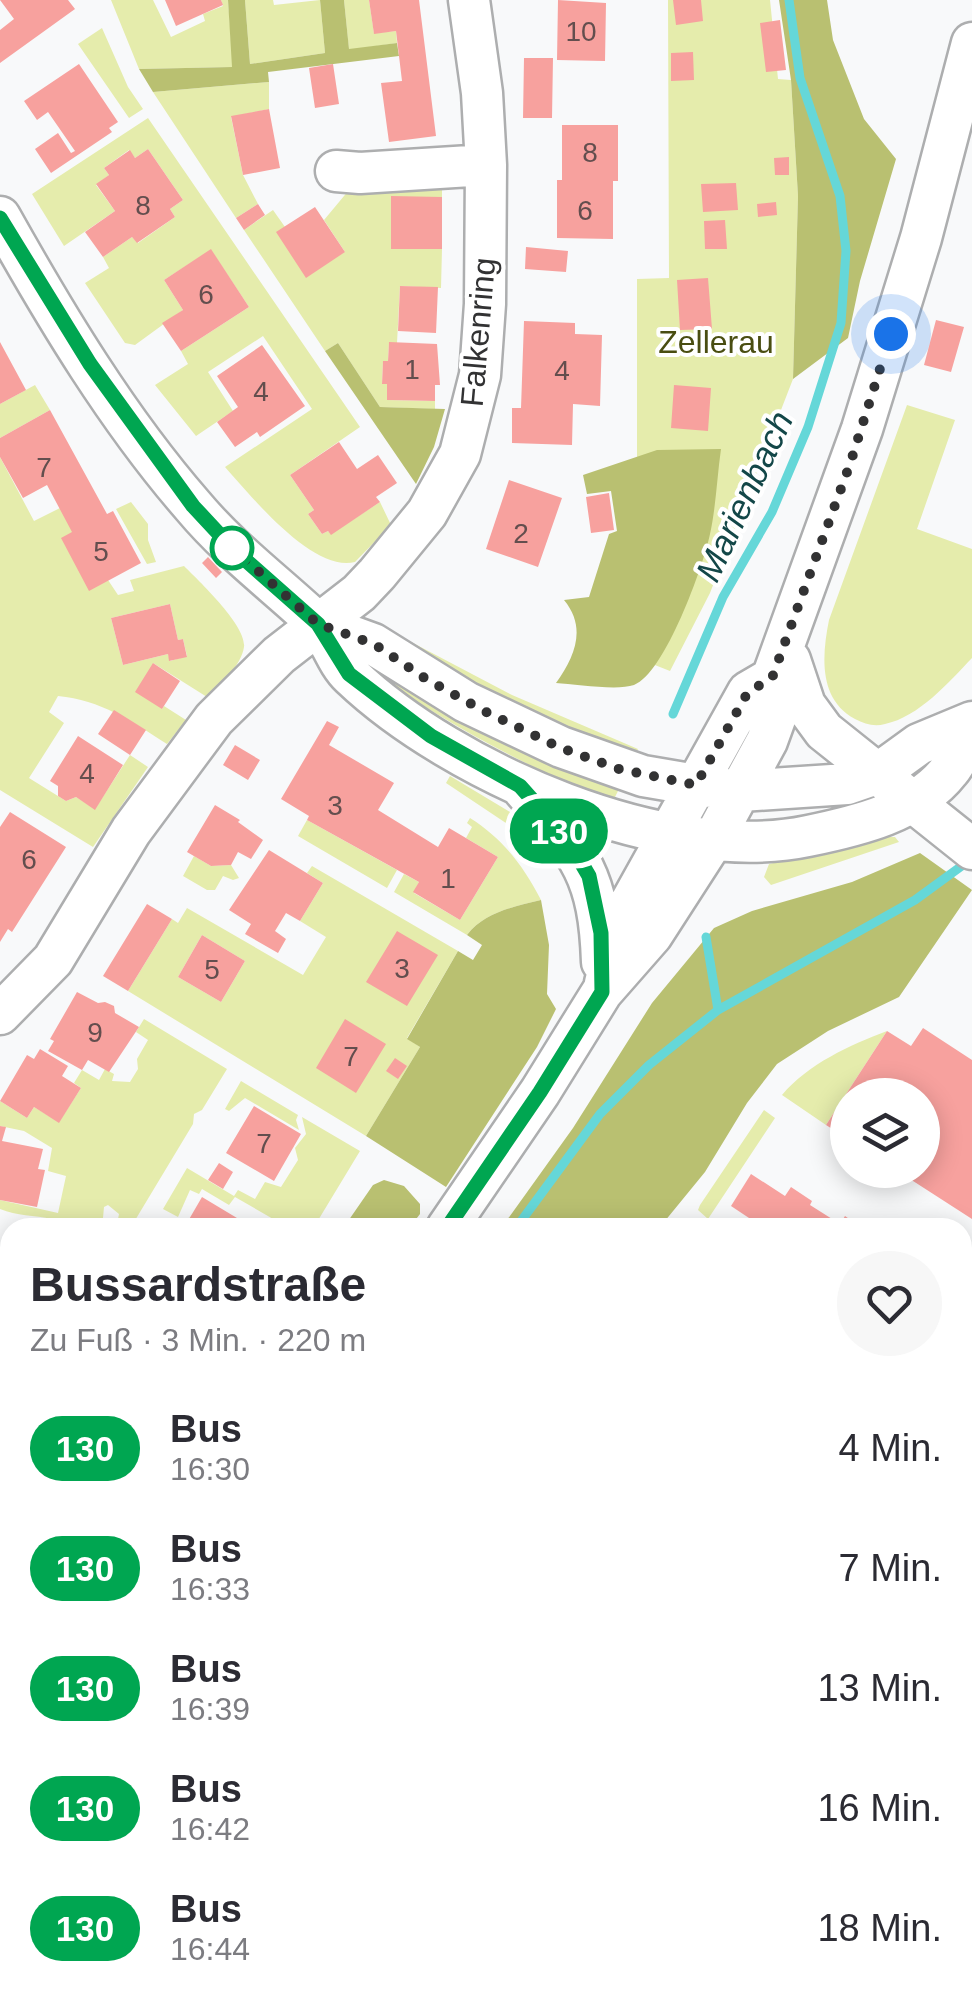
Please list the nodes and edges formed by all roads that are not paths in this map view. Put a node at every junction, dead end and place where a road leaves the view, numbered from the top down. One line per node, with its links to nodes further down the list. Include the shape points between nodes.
1 (469, 0): 3 (street, Falkenring)
2 (972, 43): 7 (street, via 862,429)
3 (486, 165): 4 (street); 6 (street, Falkenring, via 480,375 460,454 402,545)
4 (336, 171)
5 (0, 218): 6 (street, via 164,470 233,549)
6 (318, 624): 10 (street, via 374,644 466,702 561,748 642,776); 11 (street, via 349,674 431,736); 18 (street, Falkenring, via 214,719 131,831 52,960)
7 (779, 660): 9 (street, via 814,720); 10 (street, via 748,692); 12 (street, via 780,708)
8 (972, 723): 9 (street, via 919,744); 13 (street, via 951,769)
9 (879, 773): 12 (street, via 846,784); 13 (street)
10 (696, 785): 12 (street); 14 (street)
11 (520, 786): 14 (street); 17 (street, via 568,840 589,876 601,933)
12 (741, 791): 16 (street)
13 (912, 802): 15 (street); 16 (street, via 793,839)
14 (668, 834): 16 (street); 17 (street, via 622,918)
15 (962, 841)
16 (712, 842): 17 (street, via 652,935)
17 (602, 992): 19 (street)
18 (0, 1014)
19 (453, 1218)

